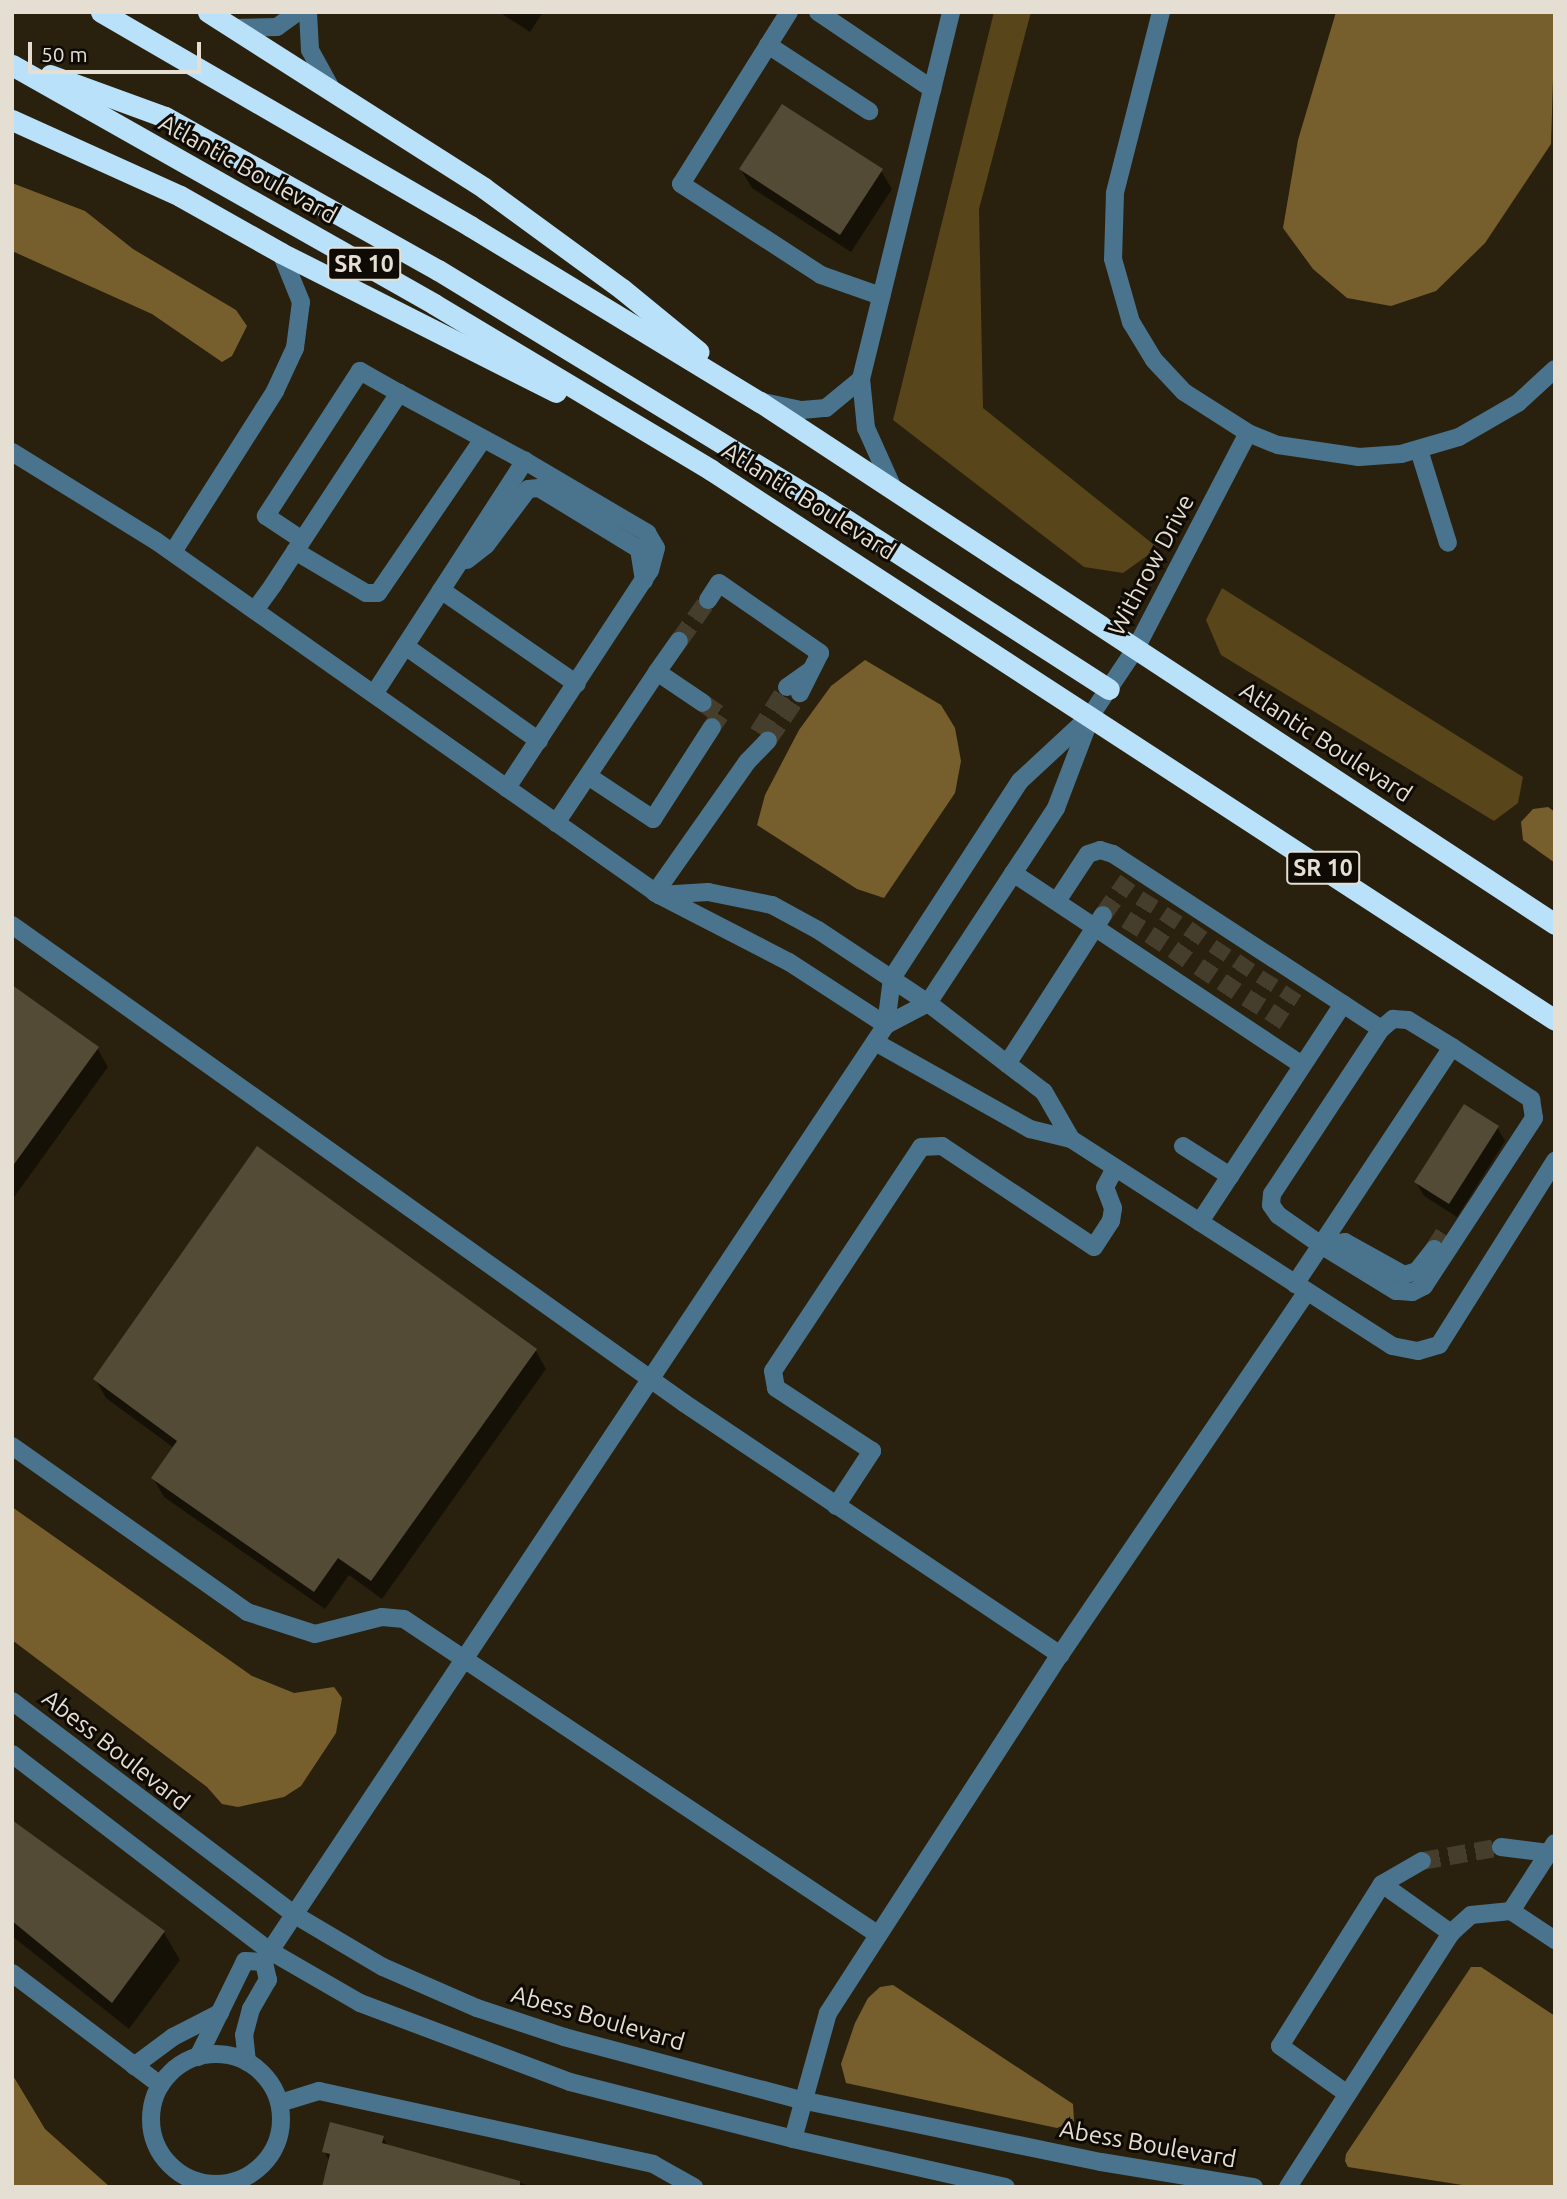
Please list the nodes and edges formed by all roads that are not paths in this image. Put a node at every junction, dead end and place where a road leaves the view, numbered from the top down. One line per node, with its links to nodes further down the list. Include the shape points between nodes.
1 (101, 12): 21 (highway, Atlantic Boulevard, via 470,226)
2 (208, 12): 9 (highway)
3 (299, 12): 9 (street, via 278,27)
4 (308, 12): 13 (street, via 310,50)
5 (789, 12): 10 (street)
6 (818, 12): 12 (street)
7 (951, 12): 12 (street)
8 (1161, 12): 22 (street, via 1115,193 1112,237 1117,281 1131,322 1168,377 1213,414)
9 (233, 28): 13 (highway)
10 (768, 45): 14 (street); 17 (street, via 681,184 821,275)
11 (12, 63): 27 (highway, Atlantic Boulevard / SR 10, via 434,304); 43 (highway, via 165,117 438,270 806,494)
12 (932, 89): 17 (street)
13 (333, 92): 21 (highway, via 505,204 622,289)
14 (869, 111)
15 (12, 120): 16 (highway, via 180,196)
16 (281, 253): 27 (highway); 31 (street, via 301,302 295,348 275,391)
17 (881, 296): 19 (street)
18 (1555, 369): 24 (street, via 1484,426)
19 (861, 379): 21 (street, via 826,408 802,410); 28 (street, via 866,428)
20 (399, 393): 23 (street); 30 (street); 30 (street, via 360,371 266,516)
21 (760, 402): 28 (highway, Atlantic Boulevard)
22 (1248, 433): 24 (street, via 1318,454 1360,457); 39 (street, Withrow Drive)
23 (483, 439): 26 (street); 30 (street, via 377,593 366,593)
24 (1419, 450): 29 (street)
25 (12, 452): 31 (street)
26 (525, 461): 32 (street); 33 (street, via 647,533 656,548)
27 (711, 470): 46 (highway, Atlantic Boulevard / SR 10)
28 (892, 486): 39 (highway, Atlantic Boulevard)
29 (1448, 543)
30 (299, 545): 36 (street)
31 (173, 552): 36 (street)
32 (456, 568): 33 (street, via 486,545 528,489 539,488 639,549); 34 (street)
33 (644, 581): 41 (street)
34 (441, 590): 38 (street); 41 (street)
35 (708, 600): 42 (street, via 719,583 820,653)
36 (255, 610): 44 (street)
37 (679, 641): 40 (street)
38 (405, 646): 44 (street); 49 (street)
39 (1136, 648): 43 (street, Withrow Drive); 57 (highway, Atlantic Boulevard)
40 (657, 672): 45 (street); 50 (street)
41 (576, 684): 49 (street)
42 (793, 690)
43 (1109, 690): 46 (street, Withrow Drive)
44 (374, 694): 51 (street)
45 (703, 703)
46 (1091, 715): 53 (street, via 1056,808); 59 (street, via 1020,781); 62 (highway, Atlantic Boulevard / SR 10)
47 (712, 727): 50 (street, via 653,818)
48 (763, 736): 54 (street)
49 (539, 741): 51 (street)
50 (588, 775): 52 (street)
51 (507, 788): 52 (street)
52 (556, 824): 54 (street)
53 (1013, 873): 55 (street); 60 (street)
54 (657, 894): 59 (street, via 708,892 772,905); 63 (street, via 811,975)
55 (1056, 901): 56 (street); 61 (street, via 1088,854 1100,850 1113,853 1132,874 1275,969)
56 (1099, 921): 67 (street); 68 (street, via 1268,1031)
57 (1555, 924)
58 (12, 925): 80 (street)
59 (892, 978): 60 (street); 63 (street)
60 (928, 1003): 63 (street); 67 (street)
61 (1343, 1004): 64 (street); 68 (street)
62 (1555, 1020)
63 (886, 1025): 65 (street)
64 (1381, 1029): 66 (street, via 1393,1019 1408,1020); 77 (street, via 1272,1194 1271,1205 1278,1214)
65 (875, 1042): 70 (street, via 1030,1129); 80 (street)
66 (1452, 1047): 69 (street); 77 (street)
67 (1007, 1064): 70 (street, via 1044,1092)
68 (1302, 1065): 74 (street)
69 (1531, 1099): 76 (street); 77 (street, via 1534,1118 1424,1286 1412,1292 1396,1290)
70 (1071, 1139): 73 (street)
71 (1183, 1146): 74 (street)
72 (1555, 1161): 79 (street, via 1439,1345 1418,1351 1392,1346)
73 (1115, 1168): 75 (street); 82 (street, via 1105,1187 1113,1208 1111,1221 1094,1247 942,1146 921,1147 773,1371 776,1388 872,1451)
74 (1230, 1176): 75 (street)
75 (1200, 1222): 79 (street)
76 (1446, 1232)
77 (1321, 1245): 78 (street, via 1345,1241 1404,1275 1417,1271); 79 (street)
78 (1434, 1249)
79 (1301, 1288): 83 (street)
80 (652, 1381): 82 (street); 84 (street)
81 (12, 1446): 84 (street, via 247,1612 315,1634 382,1617 404,1619)
82 (836, 1506): 83 (street)
83 (1060, 1655): 94 (street)
84 (465, 1661): 92 (street); 94 (street)
85 (12, 1701): 92 (street, Abess Boulevard)
86 (12, 1754): 96 (street)
87 (1501, 1847): 88 (street)
88 (1552, 1848): 91 (street)
89 (1422, 1861): 90 (street)
90 (1382, 1884): 93 (street); 103 (street, via 1280,2046)
91 (1511, 1911): 93 (street, via 1471,1915); 95 (street)
92 (295, 1915): 96 (street); 104 (street, Abess Boulevard, via 383,1967 477,2008 564,2037)
93 (1451, 1933): 103 (street)
94 (877, 1934): 104 (street, via 828,2013)
95 (1555, 1940)
96 (267, 1957): 98 (street, via 245,1961); 100 (street, via 268,1980 251,2008 244,2035); 106 (street, via 360,2003 570,2082)
97 (12, 1973): 101 (street)
98 (220, 2013): 99 (street); 101 (street, via 173,2037)
99 (198, 2057): 100 (street, via 230,2055); 102 (street, via 170,2073)
100 (247, 2062): 105 (street, via 262,2072)
101 (134, 2066): 102 (street)
102 (160, 2085): 107 (street, via 151,2123 164,2159 195,2181)
103 (1346, 2093): 111 (street)
104 (801, 2100): 106 (street); 110 (street, Abess Boulevard, via 1101,2162)
105 (280, 2103): 107 (street, via 278,2143 252,2174); 108 (street, via 319,2091 653,2164)
106 (793, 2139): 109 (street)
107 (234, 2185)
108 (694, 2187)
109 (1006, 2187)
110 (1254, 2187)
111 (1288, 2187)

